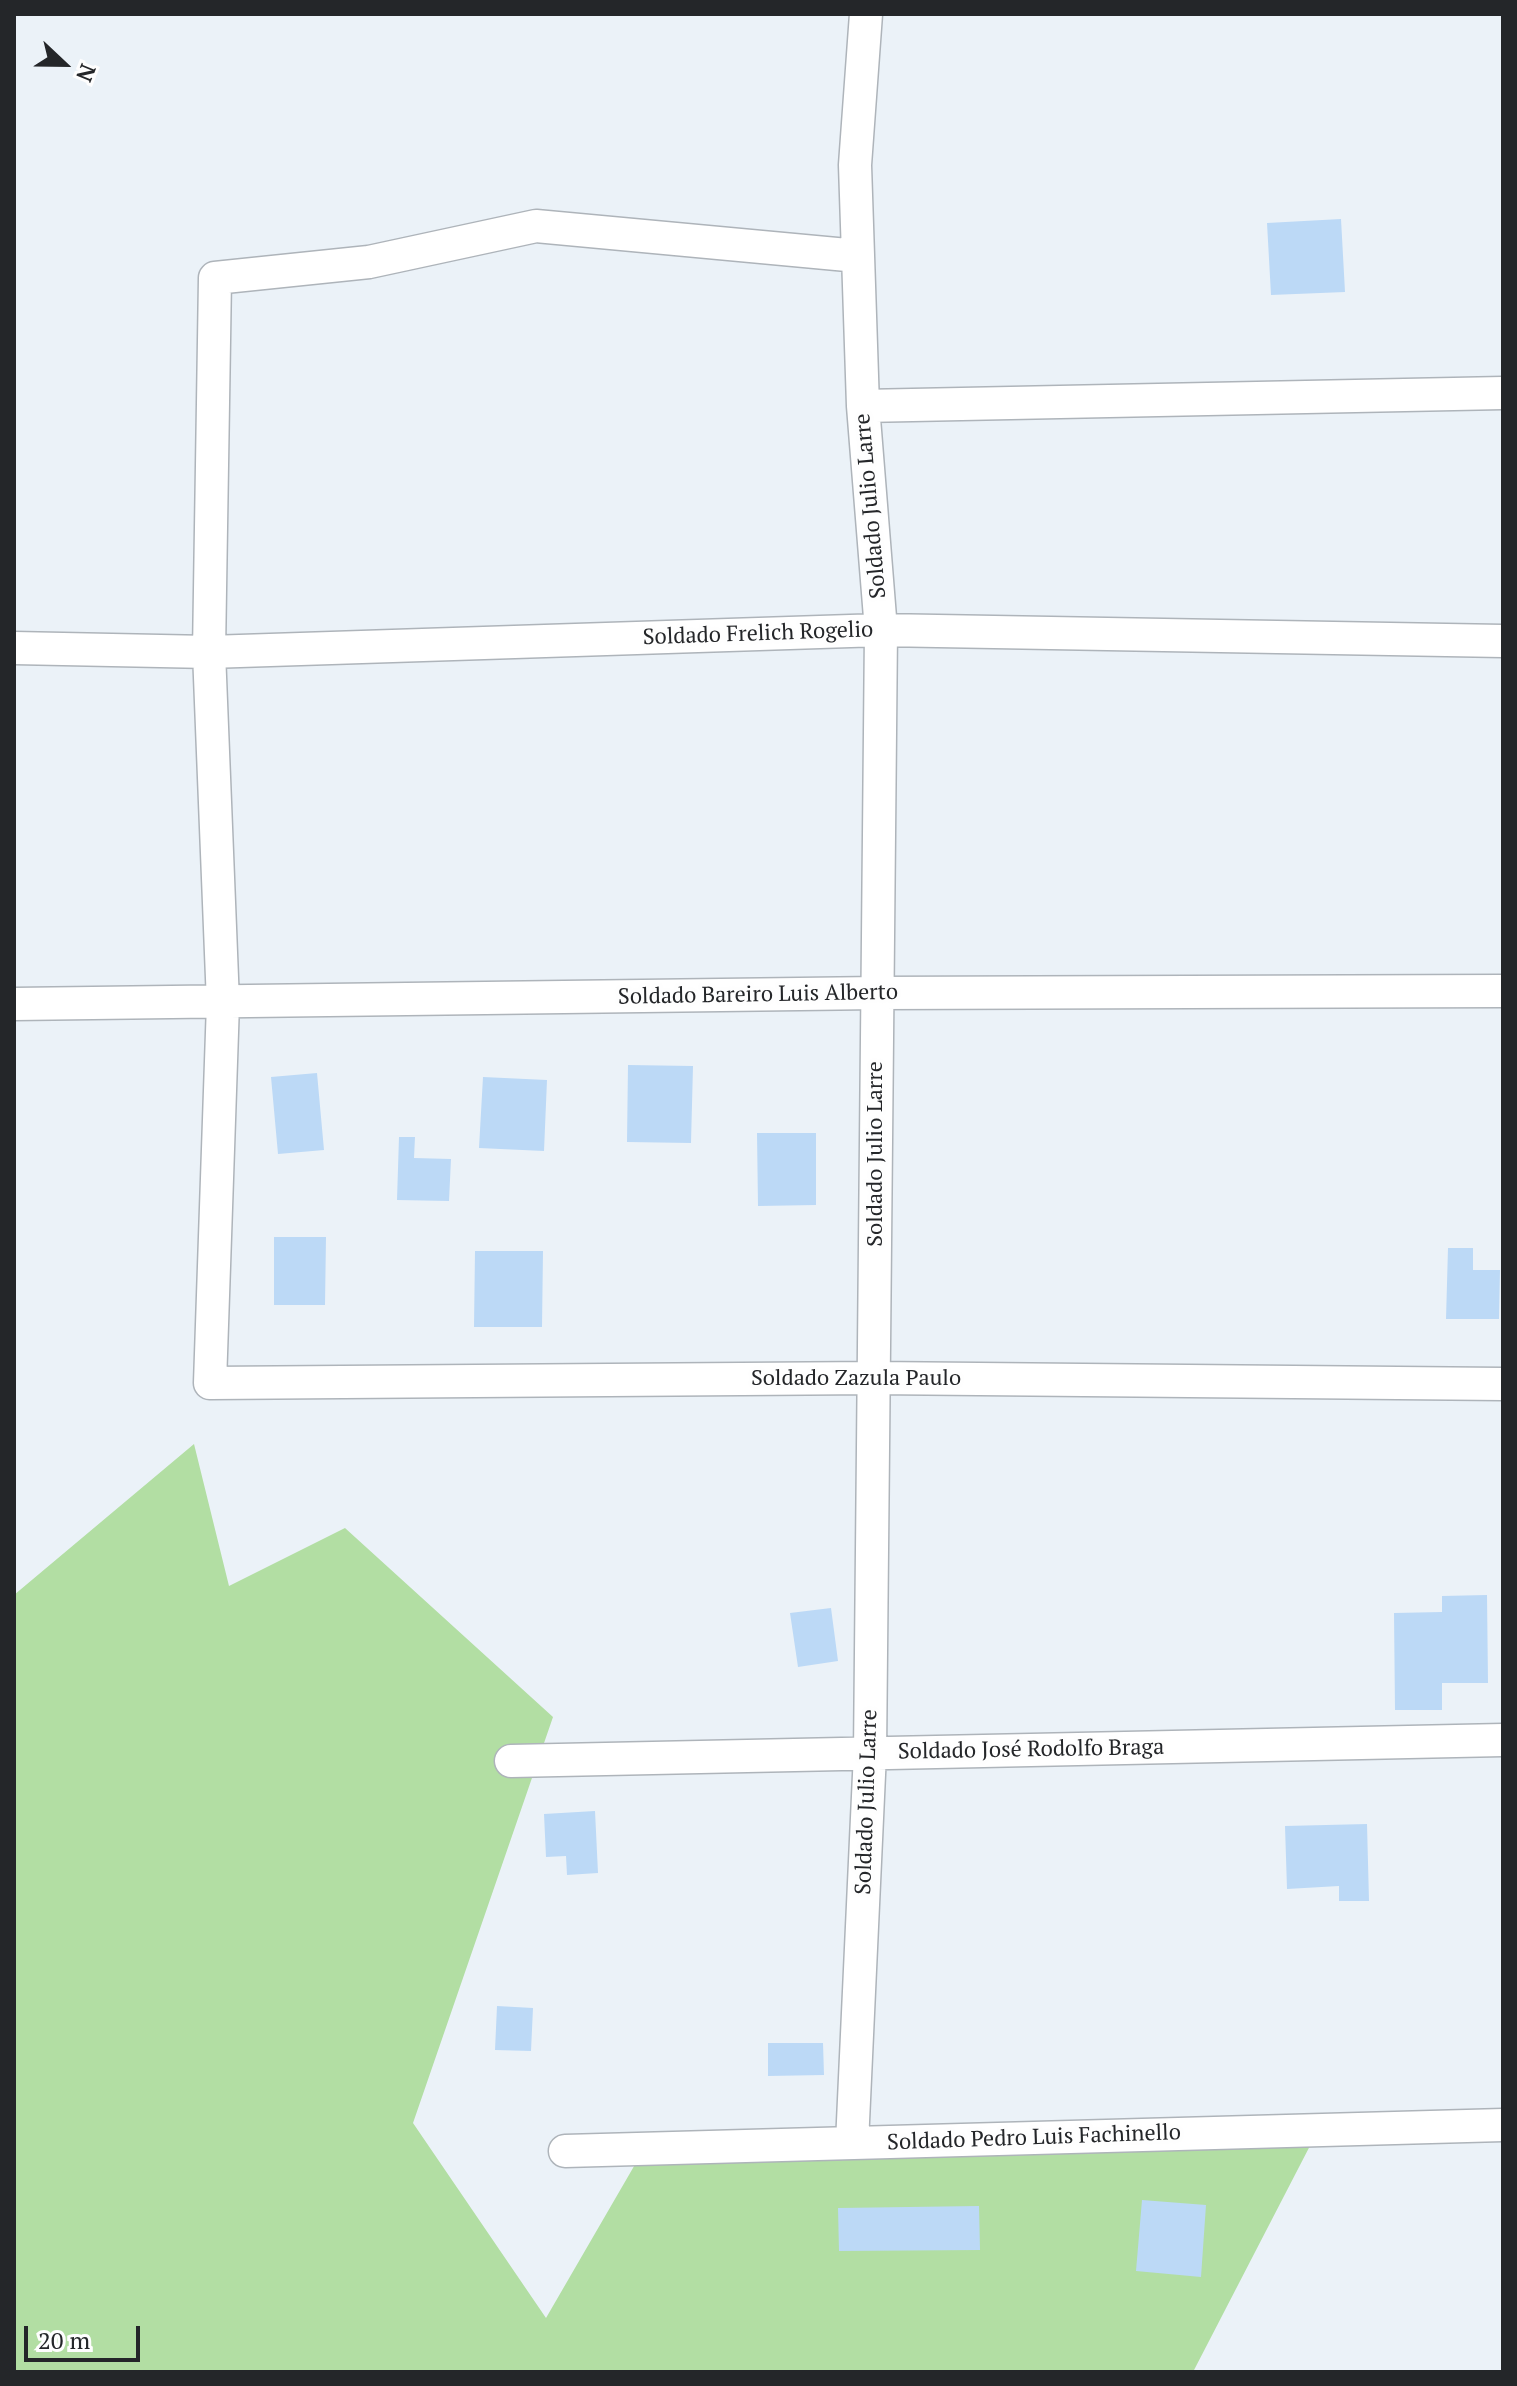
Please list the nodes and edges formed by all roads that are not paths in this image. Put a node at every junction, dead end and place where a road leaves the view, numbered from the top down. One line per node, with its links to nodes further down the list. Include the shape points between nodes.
1 (866, 14): 2 (street, Soldado Julio Larre, via 855,165)
2 (858, 256): 4 (street, Soldado Julio Larre); 8 (street, via 536,226 369,262 215,278)
3 (1503, 393): 4 (street)
4 (863, 406): 5 (street, Soldado Julio Larre)
5 (881, 630): 6 (street, Soldado Frelich Rogelio); 8 (street, Soldado Frelich Rogelio); 10 (street, Soldado Julio Larre)
6 (1503, 641)
7 (14, 648): 8 (street, Soldado Frelich Rogelio)
8 (209, 652): 11 (street)
9 (1503, 991): 10 (street, Soldado Bareiro Luis Alberto)
10 (878, 993): 11 (street, Soldado Bareiro Luis Alberto); 13 (street, Soldado Julio Larre)
11 (223, 1003): 12 (street, Soldado Bareiro Luis Alberto); 13 (street, Soldado Zazula Paulo, via 210,1383)
12 (14, 1004)
13 (874, 1378): 14 (street, Soldado Zazula Paulo); 16 (street, Soldado Julio Larre)
14 (1503, 1384)
15 (1503, 1740): 16 (street, Soldado José Rodolfo Braga)
16 (870, 1753): 17 (street, Soldado José Rodolfo Braga); 19 (street, Soldado Julio Larre)
17 (511, 1761)
18 (1503, 2125): 19 (street, Soldado Pedro Luis Fachinello)
19 (852, 2143): 20 (street, Soldado Pedro Luis Fachinello)
20 (565, 2151)

